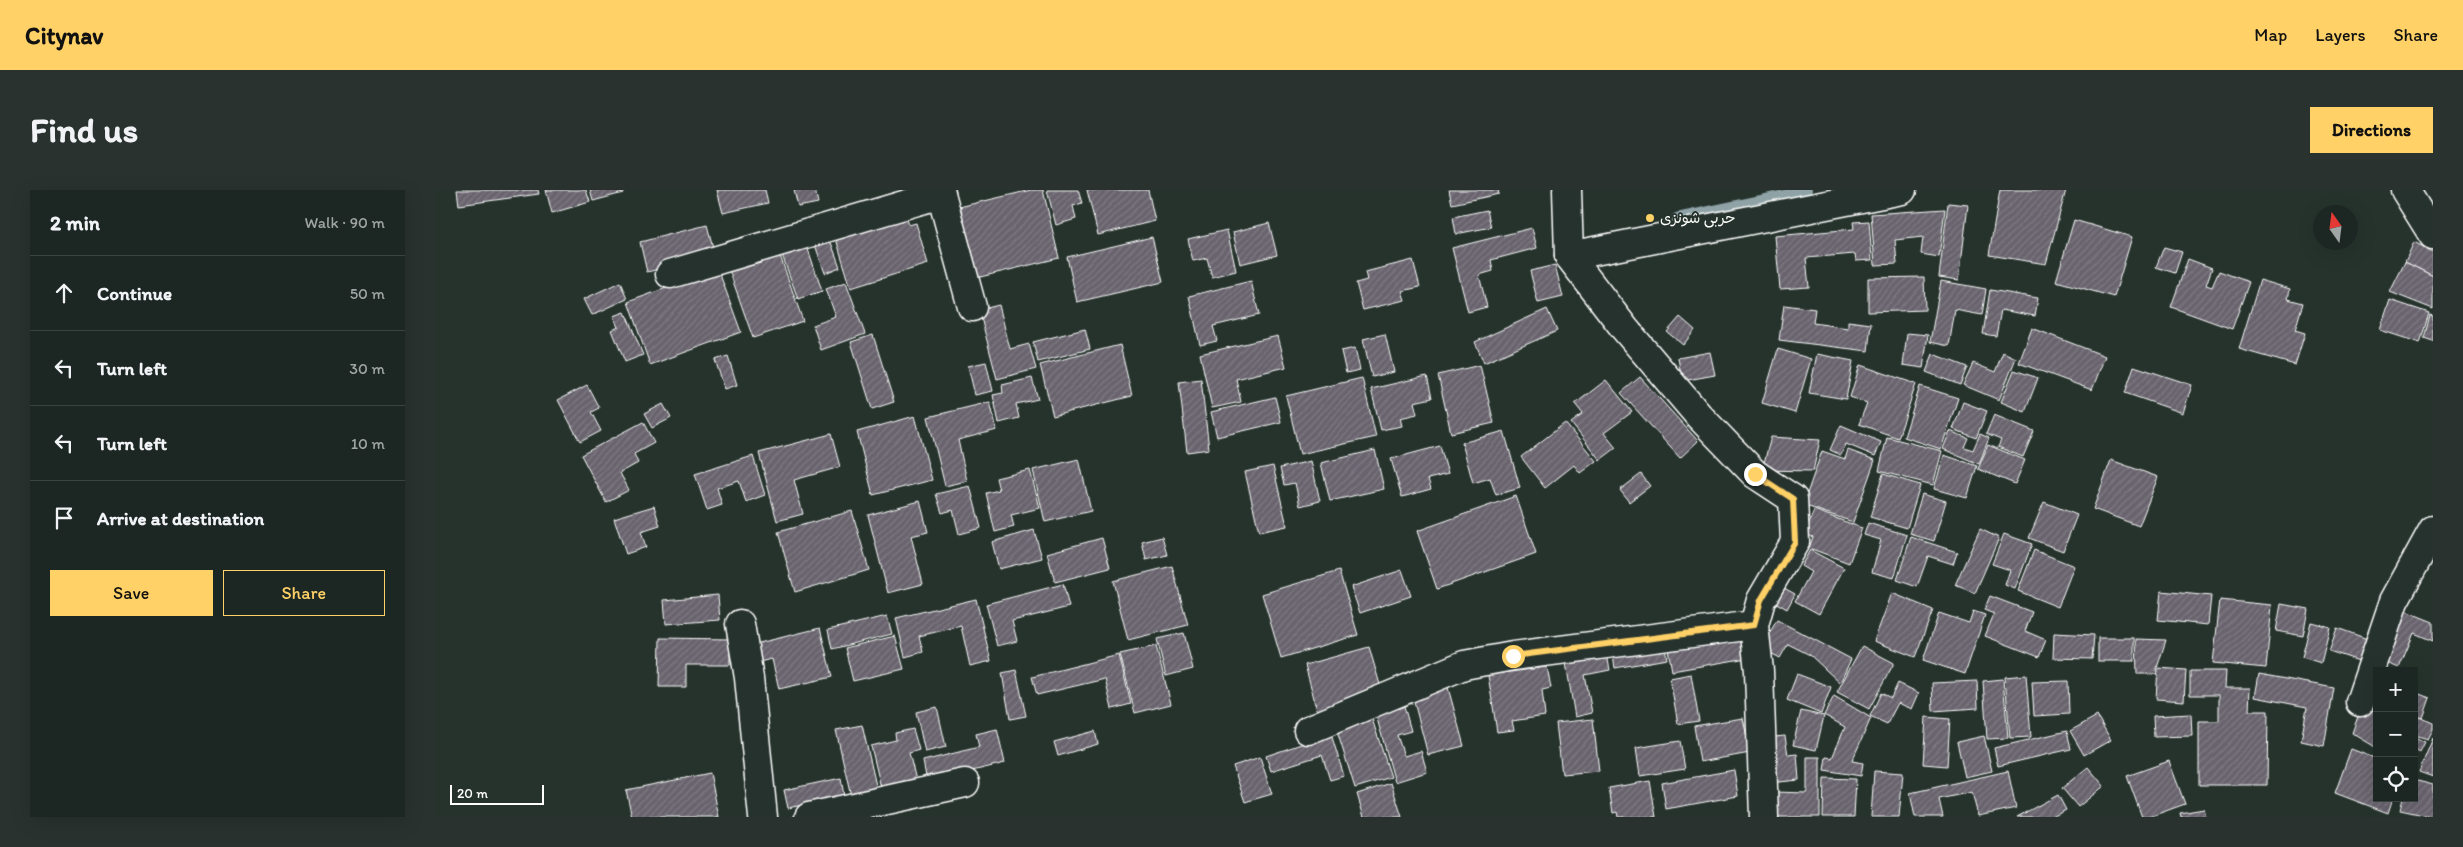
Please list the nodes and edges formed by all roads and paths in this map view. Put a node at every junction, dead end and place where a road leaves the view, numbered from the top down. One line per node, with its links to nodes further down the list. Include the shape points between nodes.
1 (1567, 190): 6 (street)
2 (1901, 190): 6 (street)
3 (2405, 190): 5 (street)
4 (941, 192): 7 (street); 8 (street)
5 (2433, 235)
6 (1569, 256): 11 (street, via 1625,329 1699,416 1755,474 1793,499 1795,542 1761,600)
7 (670, 274)
8 (972, 307)
9 (2433, 530): 12 (street, via 2394,601)
10 (740, 624): 15 (street, via 749,678)
11 (1754, 625): 13 (street, via 1464,665); 17 (street)
12 (2360, 702)
13 (1308, 730)
14 (965, 783): 16 (street)
15 (763, 817)
16 (809, 817)
17 (1765, 817)

